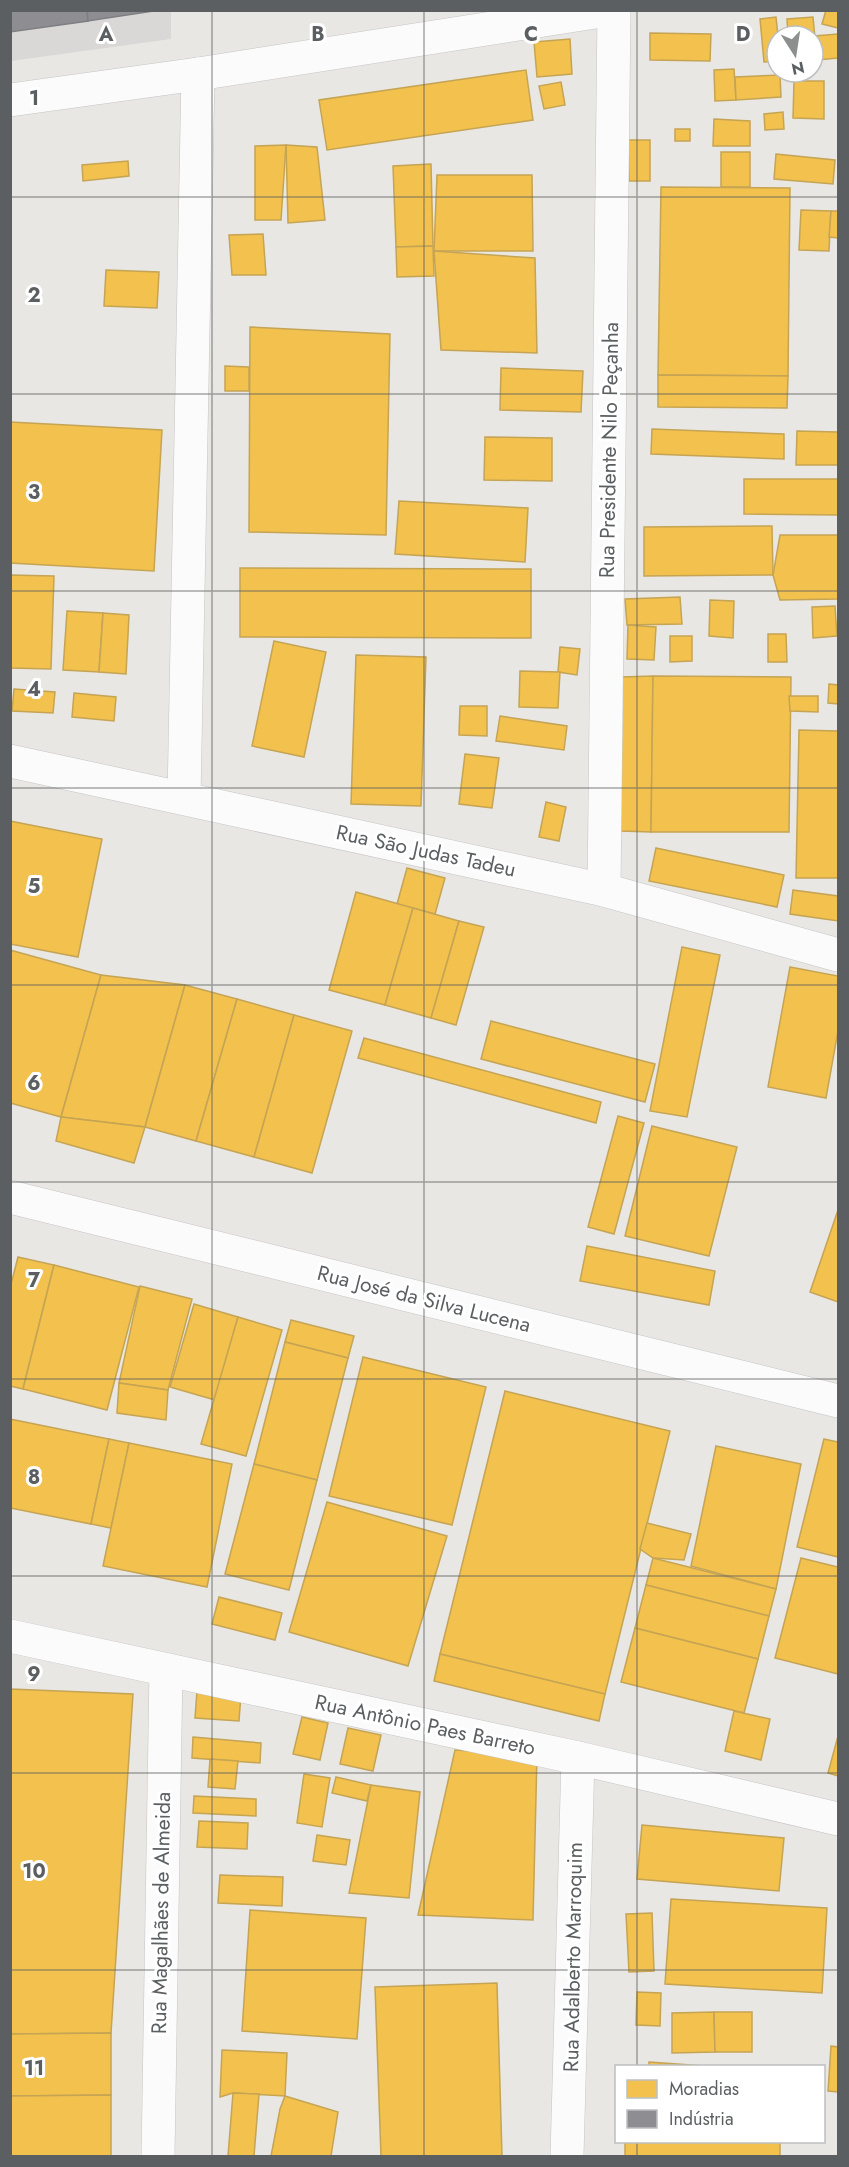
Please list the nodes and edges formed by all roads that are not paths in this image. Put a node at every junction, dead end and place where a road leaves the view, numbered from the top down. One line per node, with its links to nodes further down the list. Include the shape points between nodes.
1 (608, 10): 3 (street)
2 (614, 10): 7 (street, Rua Presidente Nilo Peçanha)
3 (198, 74): 4 (street); 6 (street)
4 (10, 100)
5 (10, 761): 6 (street, Rua São Judas Tadeu)
6 (184, 798): 7 (street, Rua São Judas Tadeu)
7 (604, 890): 8 (street, Rua São Judas Tadeu)
8 (838, 955)
9 (10, 1197): 10 (street, Rua José da Silva Lucena)
10 (838, 1401)
11 (10, 1636): 12 (street, Rua Antônio Paes Barreto)
12 (166, 1670): 13 (street, Rua Antônio Paes Barreto); 15 (street, Rua Magalhães de Almeida)
13 (578, 1758): 14 (street, Rua Antônio Paes Barreto); 16 (street, Rua Adalberto Marroquim)
14 (838, 1819)
15 (158, 2157)
16 (567, 2157)

